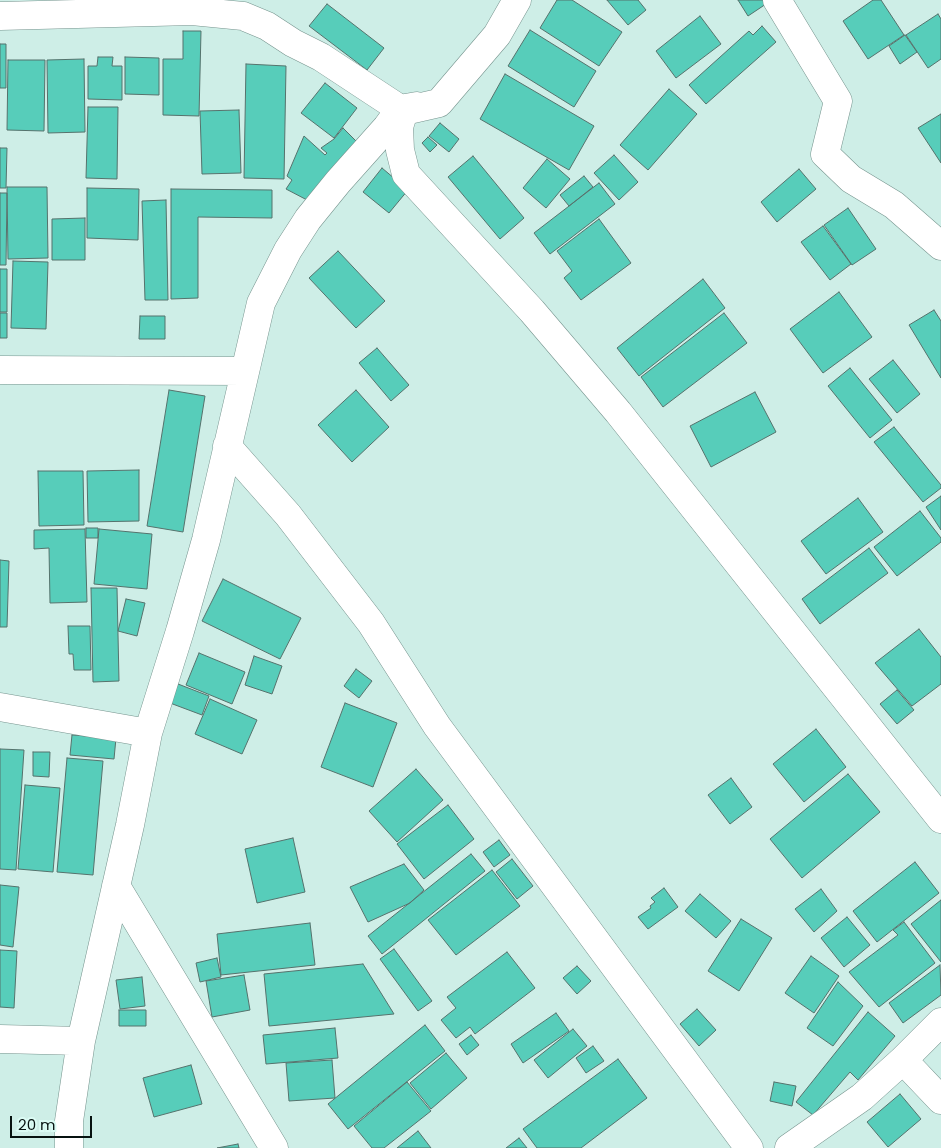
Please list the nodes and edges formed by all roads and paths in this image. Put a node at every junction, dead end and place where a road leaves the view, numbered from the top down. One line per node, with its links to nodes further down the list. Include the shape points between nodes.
1 (517, 0): 5 (street, via 497,35)
2 (777, 0): 7 (street, via 838,101 825,154 851,179 894,205)
3 (244, 8): 4 (street); 6 (street, via 293,43 321,57)
4 (0, 16)
5 (439, 103): 6 (street); 13 (street, via 404,111 399,135 406,174 532,311 618,412)
6 (400, 109): 9 (street, via 308,219 288,250 261,303)
7 (941, 246)
8 (0, 370): 9 (street)
9 (246, 371): 10 (street)
10 (227, 446): 12 (street, via 201,558); 22 (street, via 288,515 371,623 437,726)
11 (0, 707): 12 (street)
12 (148, 733): 14 (street)
13 (941, 819)
14 (116, 886): 17 (street); 21 (street)
15 (941, 1022): 18 (street)
16 (0, 1039): 17 (street)
17 (81, 1041): 20 (street, via 69,1120)
18 (903, 1060): 19 (street); 23 (street, via 862,1098)
19 (941, 1100)
20 (69, 1148)
21 (274, 1148)
22 (750, 1148)
23 (789, 1148)

